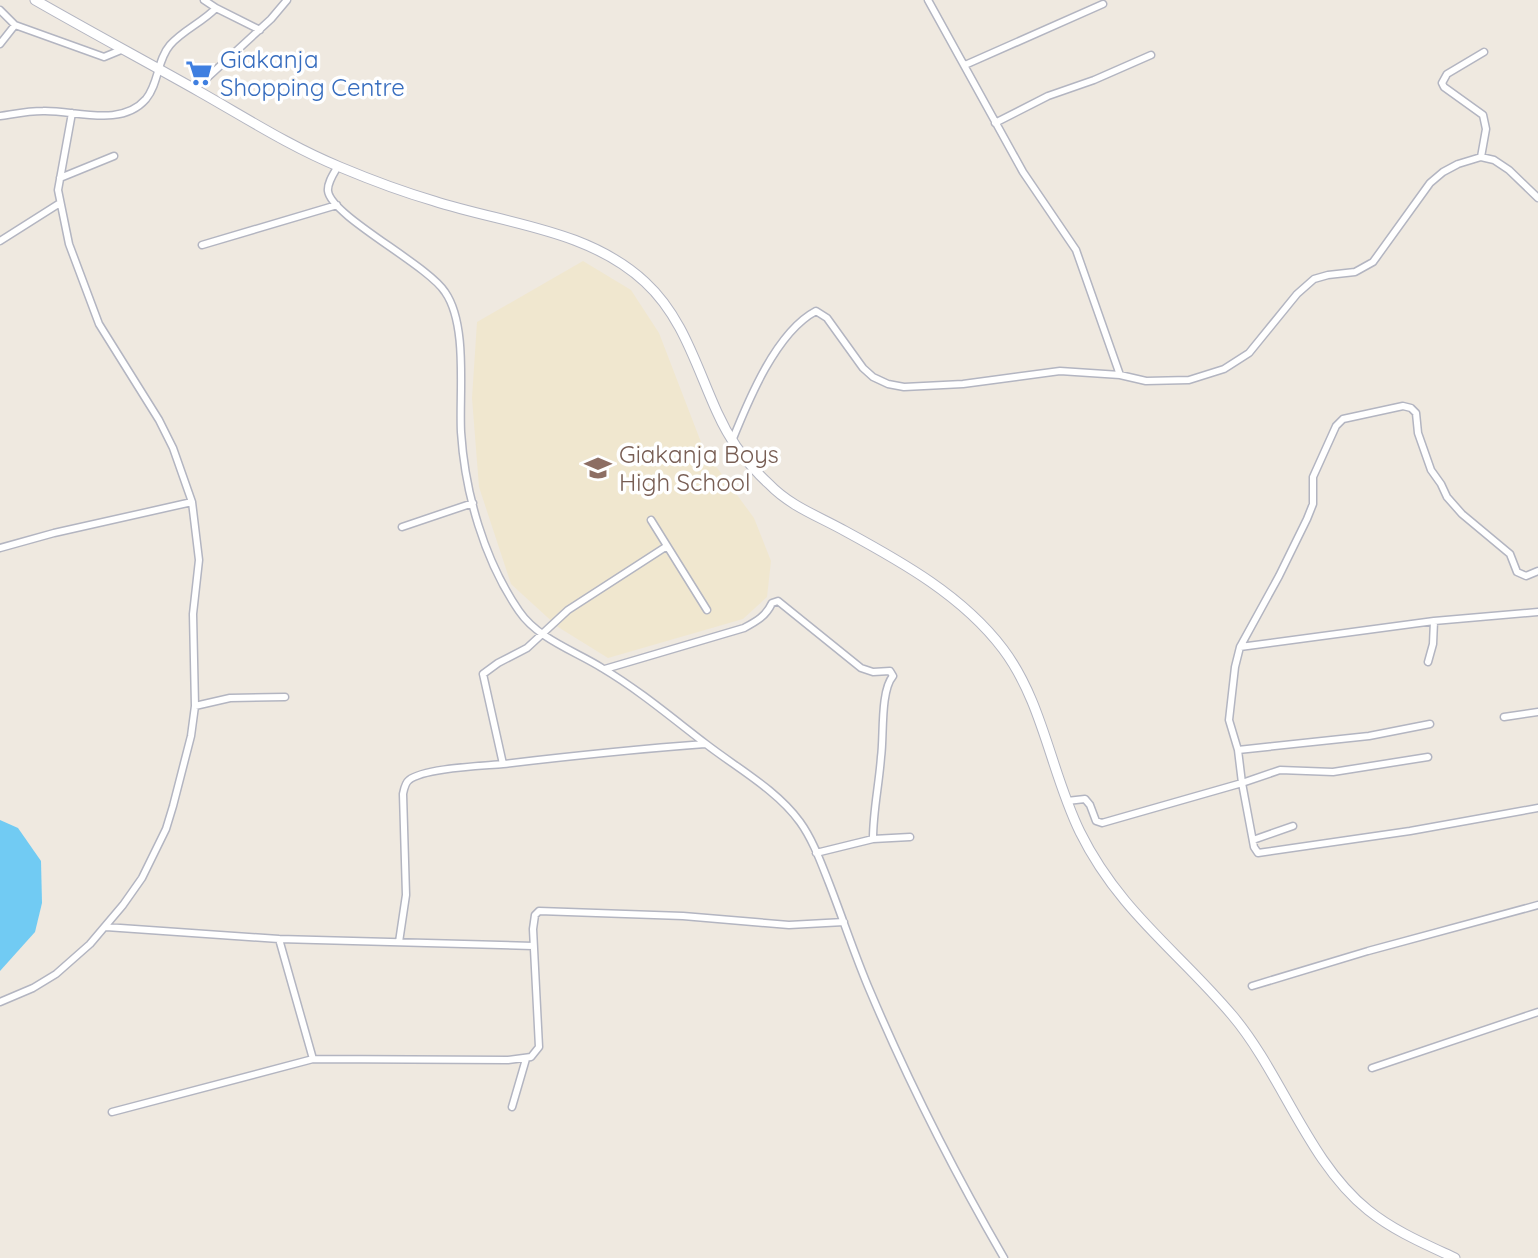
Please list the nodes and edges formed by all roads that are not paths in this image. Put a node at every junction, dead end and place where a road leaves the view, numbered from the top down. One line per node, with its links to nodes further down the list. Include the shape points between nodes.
1 (35, 0): 11 (main road)
2 (204, 0): 6 (street)
3 (287, 0): 9 (street)
4 (928, 0): 14 (street)
5 (1104, 4): 14 (street)
6 (216, 8): 9 (street); 15 (street, via 169,46)
7 (0, 10): 8 (street)
8 (15, 25): 10 (street); 11 (street, via 100,56)
9 (260, 30): 16 (street)
10 (0, 44)
11 (121, 50): 15 (main road)
12 (1485, 52): 21 (street, via 1447,74 1442,83 1483,115 1486,129)
13 (1151, 55): 19 (street, via 1048,96)
14 (965, 65): 19 (street)
15 (159, 70): 16 (main road); 17 (street, via 152,91 134,108 102,115)
16 (195, 89): 22 (main road)
17 (72, 113): 18 (street); 23 (street)
18 (0, 116)
19 (995, 123): 29 (street, via 1076,250)
20 (114, 156): 23 (street)
21 (1481, 158): 24 (street, via 1494,160); 29 (street, via 1443,172 1430,183 1373,262 1356,272 1314,279 1249,353 1224,369 1172,381)
22 (338, 166): 26 (street, via 328,188); 30 (main road, via 433,201 563,235 627,268 647,284 679,325)
23 (60, 178): 25 (street)
24 (1538, 195)
25 (60, 203): 27 (street); 31 (street, via 94,314 159,420)
26 (337, 205): 28 (street); 32 (street, via 426,274 450,301 458,340 461,432)
27 (0, 241)
28 (202, 245)
29 (1120, 375): 30 (street, via 1060,371 963,384 888,384 863,368 827,318 816,311 778,348 765,368)
30 (732, 441): 55 (main road, via 781,496 887,554 981,624 1018,672)
31 (192, 502): 36 (street); 46 (street, via 198,560 193,614)
32 (473, 503): 34 (street); 41 (street, via 503,583 528,624)
33 (651, 520): 35 (street)
34 (402, 527)
35 (667, 546): 38 (street); 41 (street, via 568,610)
36 (0, 548)
37 (1538, 572): 42 (street, via 1526,576 1517,572 1510,554 1454,507 1431,470 1411,408 1343,419 1313,477 1307,519)
38 (707, 610)
39 (1538, 612): 40 (street)
40 (1434, 621): 42 (street); 43 (street)
41 (542, 634): 44 (street); 53 (street, via 483,674)
42 (1240, 647): 51 (street, via 1229,711)
43 (1428, 662)
44 (605, 669): 50 (street); 59 (street, via 744,628 778,601 861,668 890,671 893,677 883,713)
45 (285, 697): 46 (street, via 230,698)
46 (195, 706): 64 (street, via 166,829 142,878)
47 (1538, 712): 48 (street)
48 (1504, 717)
49 (1430, 724): 51 (street, via 1369,736)
50 (706, 744): 53 (street); 61 (street, via 786,807 800,822)
51 (1238, 750): 54 (street)
52 (1428, 757): 54 (street, via 1333,772 1280,770)
53 (503, 764): 66 (street, via 435,772 407,781 403,794 406,895)
54 (1242, 783): 55 (street, via 1102,823 1096,821 1085,799); 60 (street)
55 (1067, 802): 77 (main road, via 1115,890 1230,1012 1342,1185 1393,1228)
56 (1538, 808): 60 (street, via 1263,854 1256,851)
57 (1293, 826): 60 (street)
58 (909, 837): 59 (street)
59 (873, 839): 61 (street)
60 (1253, 840)
61 (816, 853): 63 (street)
62 (1538, 905): 68 (street)
63 (844, 922): 67 (street, via 789,925 542,911 535,915); 76 (street, via 923,1107)
64 (106, 927): 65 (street); 69 (street, via 56,974)
65 (279, 939): 66 (street); 71 (street)
66 (399, 942): 67 (street)
67 (533, 946): 72 (street, via 539,1047)
68 (1252, 986)
69 (0, 1002)
70 (1538, 1012): 73 (street)
71 (313, 1059): 72 (street); 75 (street)
72 (526, 1059): 74 (street)
73 (1371, 1068)
74 (512, 1107)
75 (112, 1112)
76 (1004, 1258)
77 (1455, 1258)

